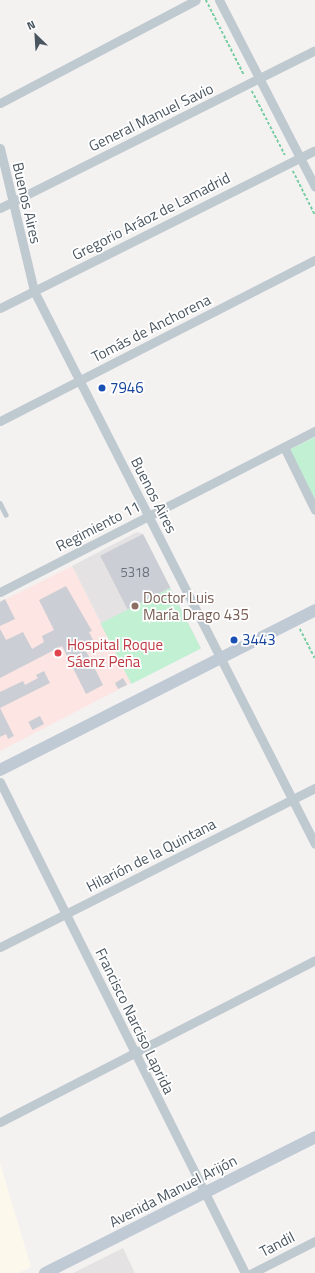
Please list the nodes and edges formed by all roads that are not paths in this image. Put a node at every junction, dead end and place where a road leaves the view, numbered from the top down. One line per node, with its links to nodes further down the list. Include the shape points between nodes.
1 (196, 0): 5 (street)
2 (219, 0): 4 (street)
3 (315, 50): 4 (street, General Manuel Savio)
4 (259, 78): 8 (street); 10 (street, General Manuel Savio)
5 (0, 103)
6 (0, 148): 10 (street, Buenos Aires)
7 (315, 150): 8 (street, Gregorio Aráoz de Lamadrid)
8 (300, 158): 9 (street); 13 (street, Gregorio Aráoz de Lamadrid)
9 (315, 187)
10 (13, 201): 11 (street, General Manuel Savio); 13 (street, Buenos Aires)
11 (0, 208)
12 (315, 260): 15 (street, Tomás de Anchorena)
13 (34, 291): 14 (street, Gregorio Aráoz de Lamadrid); 15 (street, Buenos Aires)
14 (0, 308)
15 (79, 381): 16 (street, Tomás de Anchorena); 22 (street, Buenos Aires)
16 (0, 421)
17 (315, 431): 18 (street, Regimiento 11)
18 (284, 447): 20 (street); 22 (street, Regimiento 11)
19 (0, 503): 21 (lane)
20 (315, 510)
21 (6, 515)
22 (149, 516): 23 (street, Regimiento 11); 25 (street, Buenos Aires)
23 (0, 592)
24 (315, 610): 25 (street)
25 (221, 658): 26 (street); 29 (street, Buenos Aires)
26 (0, 770)
27 (0, 782): 31 (street, Francisco Narciso Laprida)
28 (315, 788): 29 (street, Hilarión de la Quintana)
29 (292, 799): 30 (street, Buenos Aires); 31 (street, Hilarión de la Quintana)
30 (315, 844)
31 (65, 913): 32 (street, Hilarión de la Quintana); 34 (street, Francisco Narciso Laprida)
32 (0, 947)
33 (315, 960): 34 (street)
34 (134, 1053): 35 (street); 37 (street, Francisco Narciso Laprida)
35 (0, 1122)
36 (315, 1137): 37 (street, Avenida Manuel Arijón)
37 (204, 1193): 39 (street, Avenida Manuel Arijón); 40 (street, Francisco Narciso Laprida)
38 (315, 1241): 41 (street, Tandil)
39 (45, 1273)
40 (245, 1273)
41 (252, 1273)

